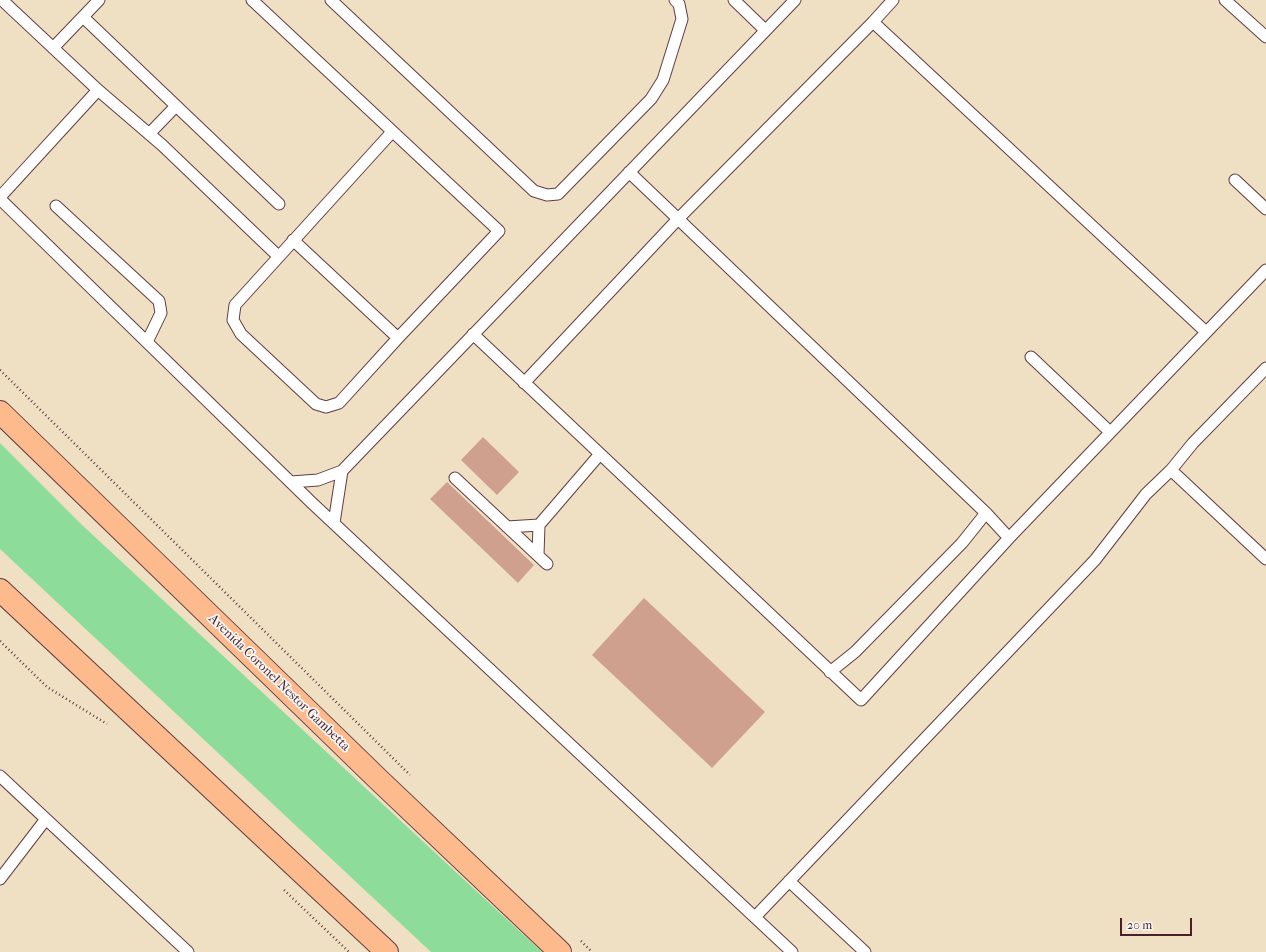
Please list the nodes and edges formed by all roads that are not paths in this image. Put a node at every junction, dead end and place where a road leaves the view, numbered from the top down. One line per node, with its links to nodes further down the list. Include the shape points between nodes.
1 (2, 0): 14 (lane)
2 (99, 0): 10 (lane)
3 (252, 0): 17 (lane)
4 (332, 0): 5 (lane, via 534,191 548,195 558,194 651,99 663,80 682,19 679,4)
5 (675, 0)
6 (734, 0): 12 (lane)
7 (795, 0): 12 (lane)
8 (893, 0): 11 (lane)
9 (1225, 0): 13 (lane)
10 (83, 17): 14 (lane); 16 (lane)
11 (873, 22): 25 (lane); 29 (lane)
12 (765, 30): 19 (lane)
13 (1266, 37)
14 (53, 48): 15 (lane)
15 (98, 90): 18 (lane); 21 (lane)
16 (176, 106): 18 (lane); 22 (lane)
17 (392, 132): 26 (lane); 31 (lane, via 499,231)
18 (149, 134): 27 (lane)
19 (629, 172): 25 (lane); 30 (lane)
20 (1235, 180): 24 (lane)
21 (0, 198): 32 (lane)
22 (279, 204)
23 (56, 206): 32 (lane, via 159,301 161,313)
24 (1266, 209)
25 (678, 219): 35 (lane); 43 (lane)
26 (293, 240): 27 (lane); 31 (lane)
27 (278, 256): 31 (lane, via 235,304 233,320 241,334 316,404 326,407 339,403)
28 (1266, 270): 29 (lane)
29 (1206, 332): 37 (lane)
30 (473, 334): 35 (lane); 40 (lane)
31 (398, 338)
32 (147, 342): 42 (lane)
33 (1031, 356): 37 (lane)
34 (1266, 368): 39 (lane, via 1193,443)
35 (524, 383): 38 (lane)
36 (0, 412): 60 (highway, Avenida Coronel Nestor Gambetta, via 363,765)
37 (1110, 432): 47 (lane)
38 (600, 454): 45 (lane); 52 (lane)
39 (1171, 470): 49 (lane); 56 (lane, via 1146,494 1094,560)
40 (342, 471): 42 (lane, via 318,480); 44 (lane)
41 (455, 478): 46 (lane)
42 (291, 482): 44 (lane)
43 (986, 513): 47 (lane); 52 (lane, via 962,542 854,652)
44 (334, 523): 57 (lane)
45 (539, 525): 46 (lane); 48 (lane)
46 (507, 527): 48 (lane)
47 (1009, 538): 52 (lane, via 860,700)
48 (538, 555): 50 (lane)
49 (1266, 559)
50 (547, 564)
51 (0, 590): 59 (highway)
52 (830, 672)
53 (0, 776): 54 (lane)
54 (46, 819): 55 (lane); 58 (lane)
55 (0, 879)
56 (789, 881): 57 (lane); 62 (lane)
57 (755, 917): 61 (lane)
58 (188, 952)
59 (387, 952)
60 (560, 952)
61 (792, 952)
62 (865, 952)

